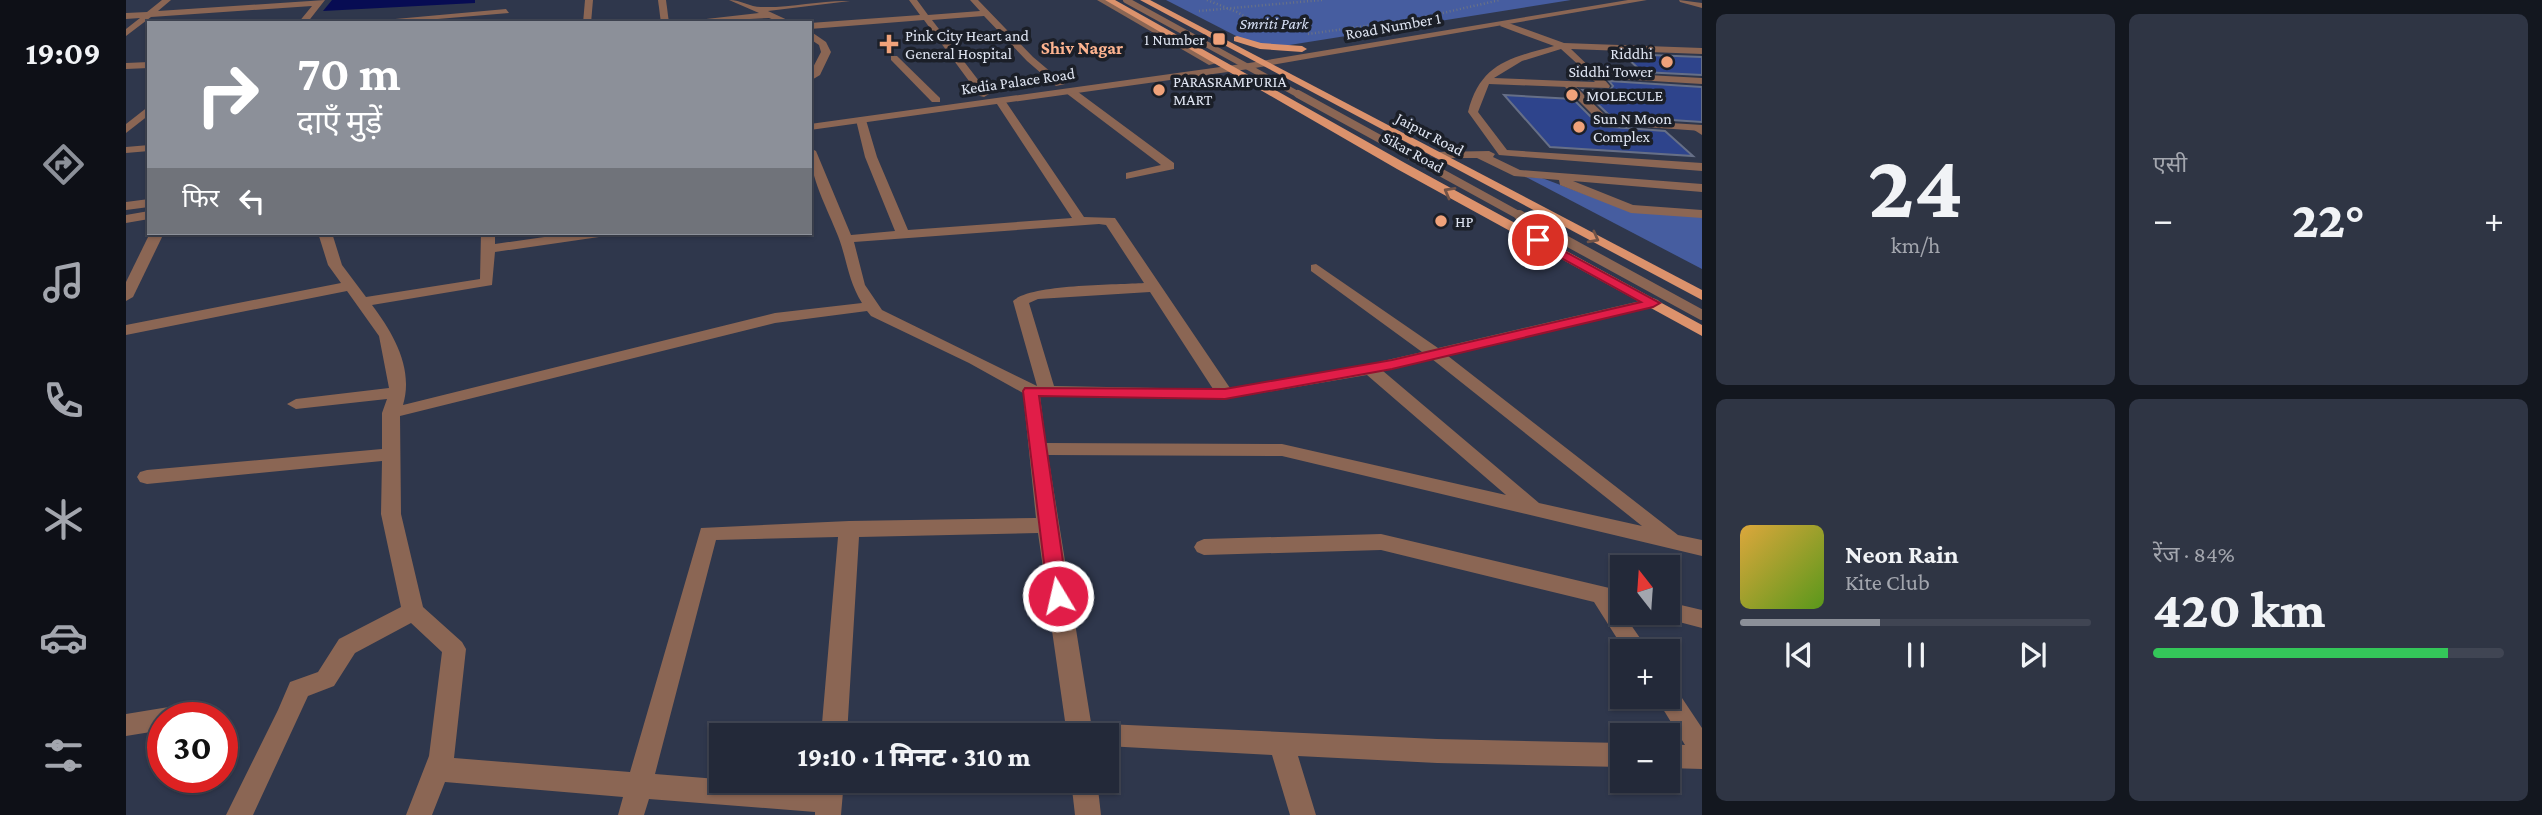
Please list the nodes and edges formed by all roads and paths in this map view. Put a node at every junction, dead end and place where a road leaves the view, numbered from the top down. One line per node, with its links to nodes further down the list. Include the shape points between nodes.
1 (167, 0): 27 (street)
2 (246, 0): 23 (street)
3 (508, 0): 25 (street)
4 (590, 0): 37 (street)
5 (662, 0): 38 (street)
6 (733, 0): 24 (street)
7 (913, 0): 31 (street)
8 (974, 0): 26 (street)
9 (1101, 0): 54 (street)
10 (1109, 0): 54 (main road)
11 (1126, 0): 55 (lane)
12 (1144, 0): 28 (main road, Jaipur Road)
13 (1207, 0): 22 (path)
14 (1322, 0): 22 (path)
15 (1500, 0): 47 (path, via 1416,19)
16 (1591, 0): 50 (street, Road Number 1)
17 (1643, 0): 42 (street, Road Number 1)
18 (1683, 0): 21 (street)
19 (319, 1): 23 (street); 34 (street)
20 (846, 1): 24 (street); 41 (street)
21 (1702, 6)
22 (1227, 8): 28 (path); 46 (path)
23 (237, 9): 27 (street); 33 (street)
24 (757, 10): 29 (street)
25 (506, 11): 35 (street); 36 (street)
26 (986, 13): 31 (street); 64 (street)
27 (149, 14): 30 (street); 45 (street)
28 (1170, 14): 44 (main road, Jaipur Road)
29 (769, 15): 32 (street); 40 (street)
30 (126, 16)
31 (927, 18): 41 (street); 65 (street)
32 (743, 20): 39 (street)
33 (225, 21)
34 (304, 21)
35 (380, 21)
36 (504, 21)
37 (587, 21)
38 (665, 21)
39 (720, 21)
40 (785, 21)
41 (852, 23): 43 (street)
42 (1503, 24): 49 (street); 56 (street, Road Number 1)
43 (812, 26)
44 (1197, 27): 50 (main road, via 1260,46); 53 (main road, Jaipur Road)
45 (126, 33)
46 (1275, 34)
47 (1306, 34)
48 (812, 36): 60 (street, via 826,52)
49 (1563, 46): 51 (street); 59 (street); 61 (street, via 1511,61)
50 (1302, 48): 53 (street, Road Number 1)
51 (1702, 51)
52 (894, 58): 66 (street)
53 (1251, 62): 55 (street, Road Number 1); 56 (main road, Jaipur Road); 104 (lane)
54 (1215, 63): 55 (street, Road Number 1); 64 (street, Kedia Palace Road)
55 (1233, 64): 64 (street, Kedia Palace Road); 102 (main road, Sikar Road, one-way to 55)
56 (1265, 64): 78 (main road, Jaipur Road)
57 (147, 65): 58 (street)
58 (126, 66)
59 (1594, 75): 62 (street); 63 (street, via 1605,86)
60 (812, 77)
61 (1484, 81): 63 (street); 76 (street, via 1473,112)
62 (1702, 81)
63 (1567, 84): 73 (street, via 1606,122)
64 (1065, 87): 65 (street, Kedia Palace Road); 67 (street, Kedia Palace Road); 82 (street, via 1170,166)
65 (984, 94): 66 (street, Kedia Palace Road)
66 (936, 100): 69 (street, Kedia Palace Road)
67 (1000, 100): 70 (street, Kedia Palace Road); 89 (street)
68 (147, 111): 72 (street)
69 (812, 117)
70 (861, 120): 71 (street, Kedia Palace Road); 94 (street)
71 (812, 127)
72 (126, 130)
73 (1700, 130)
74 (147, 148): 75 (street)
75 (126, 150)
76 (1503, 153): 77 (street); 80 (street)
77 (1478, 154): 78 (street); 81 (street, via 1518,173)
78 (1436, 155): 100 (main road, Jaipur Road, one-way to 100)
79 (812, 156): 95 (street)
80 (1702, 167)
81 (1546, 175): 83 (street); 86 (street, via 1632,209)
82 (1130, 176)
83 (1702, 188)
84 (147, 203): 85 (street)
85 (126, 206)
86 (1702, 214)
87 (147, 215): 88 (street)
88 (126, 219)
89 (1080, 221): 94 (street); 98 (street, via 1112,223)
90 (156, 235): 101 (street)
91 (326, 235): 99 (street, via 335,265)
92 (488, 235): 96 (street)
93 (585, 235): 96 (street)
94 (904, 236): 95 (street)
95 (846, 239): 103 (street, via 858,285)
96 (486, 249): 99 (street, via 486,282)
97 (1316, 268): 107 (street)
98 (1156, 287): 109 (street, via 1036,295 1021,301); 111 (street)
99 (356, 294): 105 (street); 110 (street, via 387,336)
100 (1702, 296)
101 (126, 297)
102 (1653, 303): 106 (main road, Sikar Road); 107 (street)
103 (872, 306): 109 (street, via 876,313); 113 (street, via 775,317)
104 (1702, 315)
105 (126, 330)
106 (1702, 331)
107 (1437, 355): 108 (street); 120 (street)
108 (1370, 369): 111 (street); 117 (street)
109 (1039, 391): 111 (street); 114 (street)
110 (398, 392): 112 (street); 113 (street)
111 (1225, 394)
112 (296, 404)
113 (391, 414): 115 (street)
114 (1037, 449): 117 (street, via 1282,450); 118 (street)
115 (391, 454): 116 (street); 124 (street, via 391,514)
116 (147, 477)
117 (1532, 506): 120 (street)
118 (1047, 524): 119 (street); 130 (street)
119 (849, 528): 129 (street); 139 (street, via 708,533)
120 (1673, 540): 122 (street)
121 (1204, 547): 123 (street, via 1381,542)
122 (1702, 548)
123 (1610, 598)
124 (412, 611): 138 (street, via 454,649); 142 (street, via 347,646 326,679 298,689)
125 (1680, 614): 126 (street)
126 (1702, 619)
127 (1675, 709): 134 (street)
128 (147, 722): 131 (street)
129 (835, 723)
130 (1078, 723)
131 (126, 725)
132 (1119, 736): 133 (street)
133 (1281, 742): 135 (street); 146 (street)
134 (1702, 750)
135 (1610, 755)
136 (1680, 756): 137 (street)
137 (1702, 757)
138 (437, 769): 139 (street); 143 (street)
139 (638, 786): 141 (street); 144 (street)
140 (1085, 793): 145 (street)
141 (830, 799)
142 (239, 815)
143 (419, 815)
144 (631, 815)
145 (1088, 815)
146 (1303, 815)

